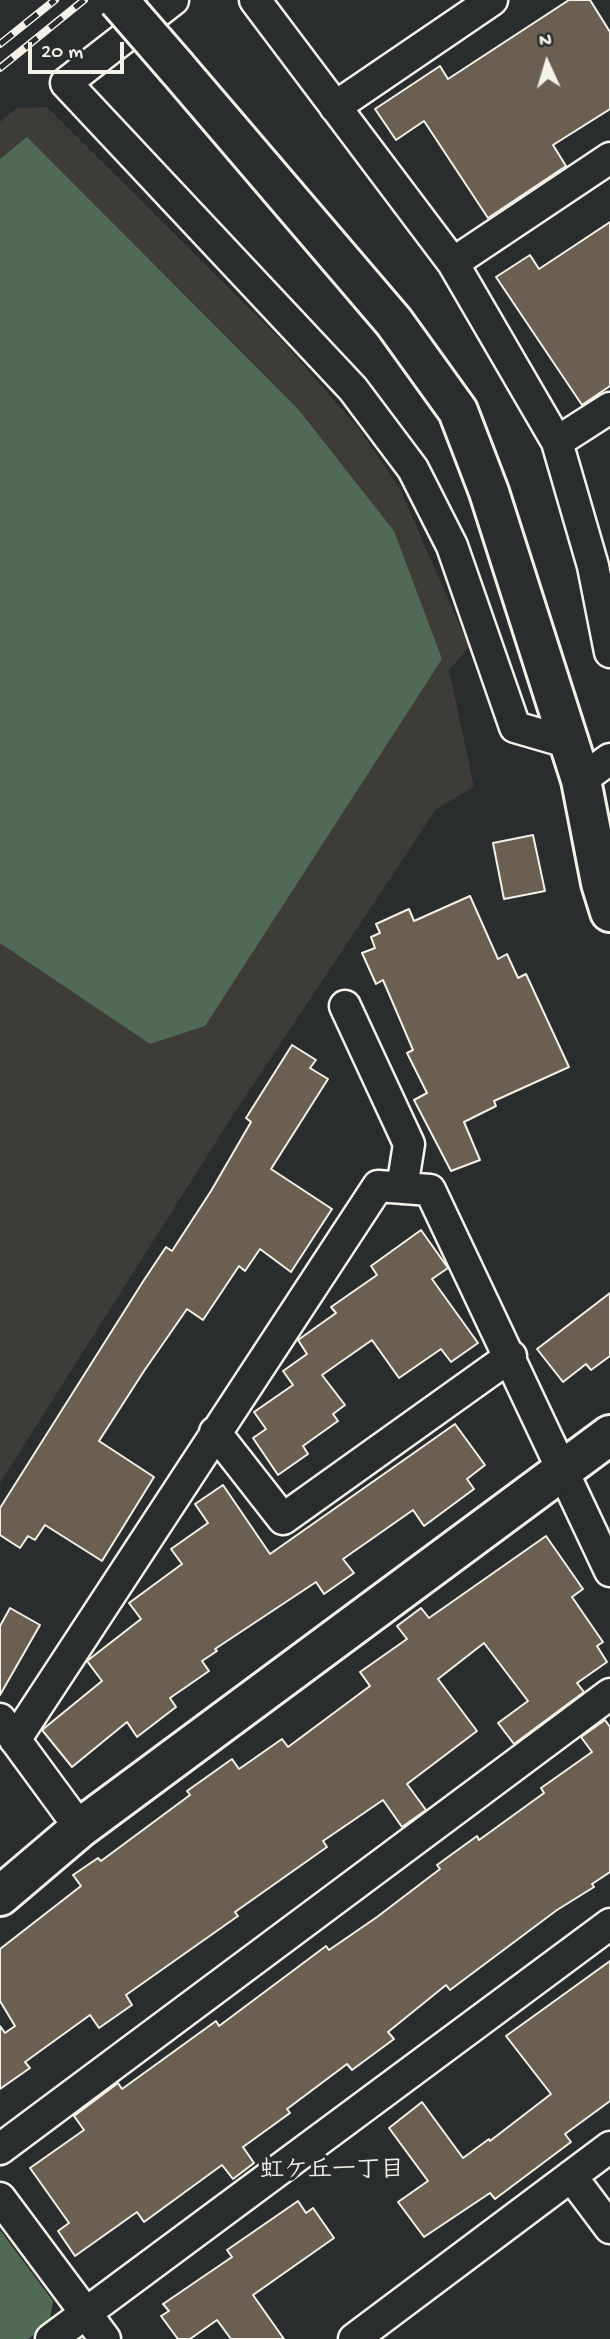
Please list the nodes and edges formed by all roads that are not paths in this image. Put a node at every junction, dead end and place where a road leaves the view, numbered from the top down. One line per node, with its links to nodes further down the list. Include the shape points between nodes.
1 (118, 0): 11 (street, bridge, via 394,321 457,411 489,492)
2 (173, 0): 11 (street, via 66,83 353,389 413,469 452,546 515,727)
3 (255, 0): 5 (street)
4 (492, 0): 5 (street)
5 (335, 107): 7 (street)
6 (610, 158): 7 (street)
7 (453, 263): 9 (street)
8 (610, 408): 9 (street)
9 (557, 442): 10 (street, via 593,566)
10 (610, 652)
11 (570, 743): 12 (street)
12 (596, 770): 13 (street, via 601,883)
13 (610, 912)
14 (345, 1006): 15 (street, via 409,1144)
15 (402, 1188): 16 (street, via 430,1190); 17 (street, via 379,1186)
16 (511, 1356): 17 (street, via 283,1519); 19 (street)
17 (215, 1432): 22 (street)
18 (610, 1435): 19 (street)
19 (562, 1471): 20 (street); 23 (street)
20 (610, 1571)
21 (610, 1695): 27 (street)
22 (7, 1730): 23 (street)
23 (80, 1828): 24 (street)
24 (0, 1896)
25 (610, 1924): 31 (street)
26 (610, 2147): 28 (street)
27 (0, 2149)
28 (571, 2176): 30 (street); 34 (street)
29 (0, 2198): 31 (street)
30 (610, 2228)
31 (86, 2313): 32 (street); 33 (street)
32 (51, 2339)
33 (105, 2339)
34 (354, 2339)

